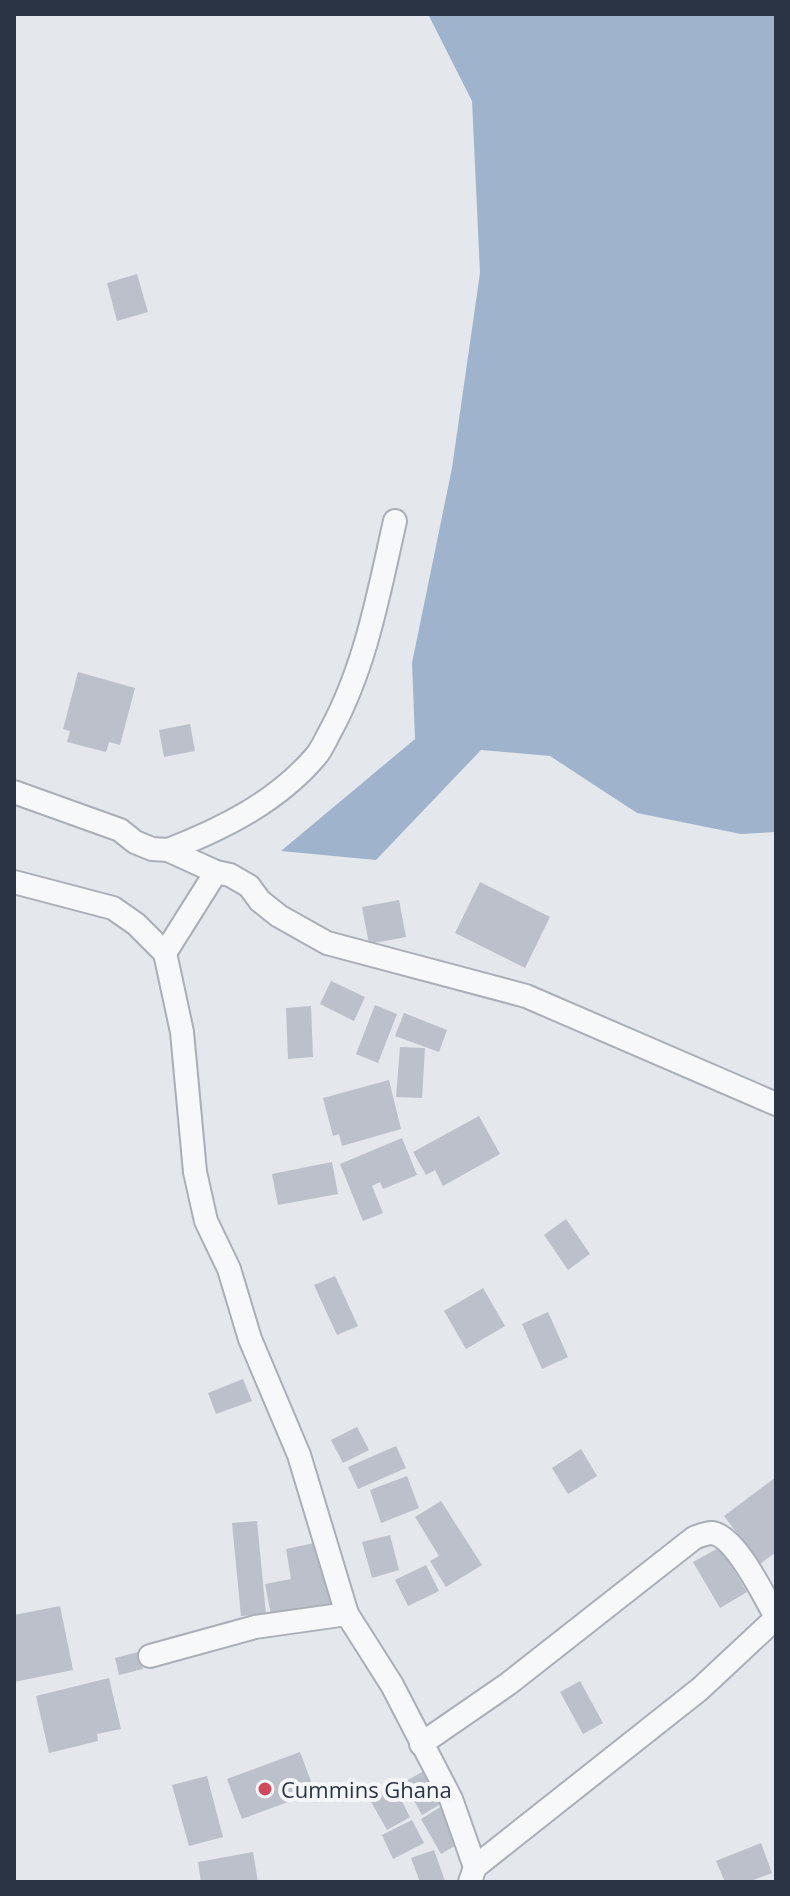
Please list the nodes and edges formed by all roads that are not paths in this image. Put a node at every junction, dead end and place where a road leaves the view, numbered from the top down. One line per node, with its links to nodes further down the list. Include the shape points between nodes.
1 (395, 521): 3 (street, via 369,633 342,709 317,754 288,785 256,807 216,831)
2 (14, 792): 3 (street, via 120,830 152,849)
3 (168, 850): 4 (street)
4 (216, 872): 6 (street); 7 (street, via 249,886 279,916 327,943 526,996)
5 (14, 882): 6 (street, via 113,908)
6 (165, 953): 8 (street, via 182,1032 195,1172 206,1221 299,1455)
7 (776, 1104)
8 (347, 1614): 10 (street, via 255,1627); 11 (street)
9 (776, 1618): 11 (street, via 725,1538 702,1535); 12 (street, via 700,1689)
10 (150, 1656)
11 (421, 1744): 12 (street, via 451,1799)
12 (473, 1874)

